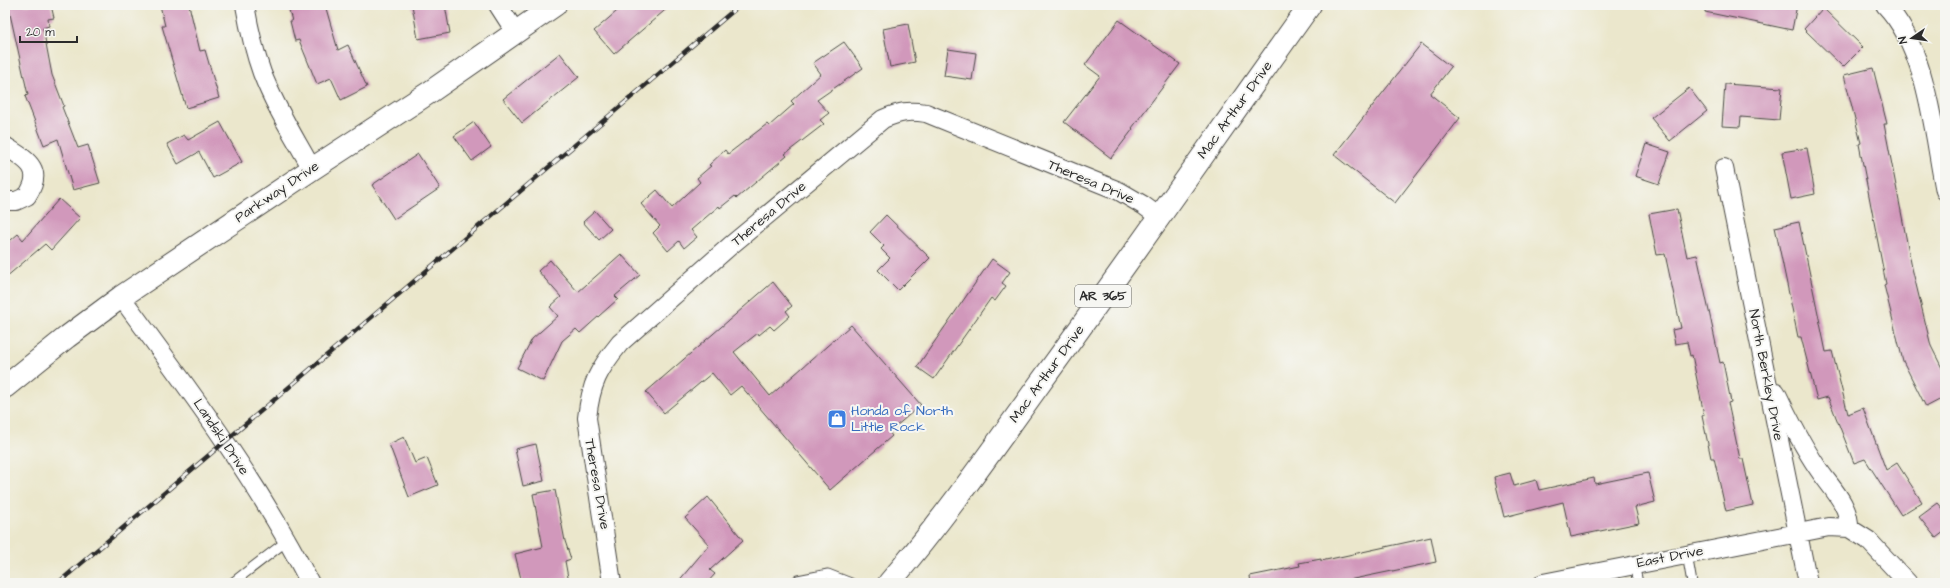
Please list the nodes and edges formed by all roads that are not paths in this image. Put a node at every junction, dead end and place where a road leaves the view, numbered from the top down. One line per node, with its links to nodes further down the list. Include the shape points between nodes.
1 (244, 5): 9 (street, via 262,74)
2 (498, 5): 6 (street)
3 (555, 5): 6 (main road, Parkway Drive)
4 (1310, 5): 12 (main road, Mac Arthur Drive / AR 365)
5 (1885, 5): 10 (street, via 1903,30 1919,65)
6 (516, 33): 9 (main road, Parkway Drive)
7 (5, 146): 11 (street, via 32,166 36,179 27,196 16,201)
8 (1724, 168): 14 (street, North Berkley Drive)
9 (312, 169): 13 (main road, Parkway Drive)
10 (1945, 191)
11 (5, 201)
12 (1158, 216): 23 (street, Theresa Drive, via 1119,191 926,113 910,110 883,119 719,256 620,343 605,362 594,381 587,418); 26 (main road, Mac Arthur Drive / AR 365, via 1125,266 948,510)
13 (121, 297): 15 (main road, Parkway Drive); 18 (street, Landski Drive, via 216,428)
14 (1764, 368): 16 (street, via 1805,447 1843,504); 17 (street, North Berkley Drive)
15 (5, 387)
16 (1849, 528): 17 (street, East Drive, via 1829,527); 31 (street, via 1868,540)
17 (1798, 534): 19 (street, East Drive); 30 (street, North Berkley Drive)
18 (288, 540): 21 (lane); 22 (street, Landski Drive)
19 (1687, 554): 20 (street, East Drive); 29 (lane)
20 (1634, 564): 27 (street, East Drive); 28 (lane)
21 (232, 583)
22 (310, 583)
23 (612, 583)
24 (794, 583): 25 (lane, via 828,574)
25 (851, 583)
26 (889, 583)
27 (1543, 583)
28 (1638, 583)
29 (1692, 583)
30 (1808, 583)
31 (1908, 583)

